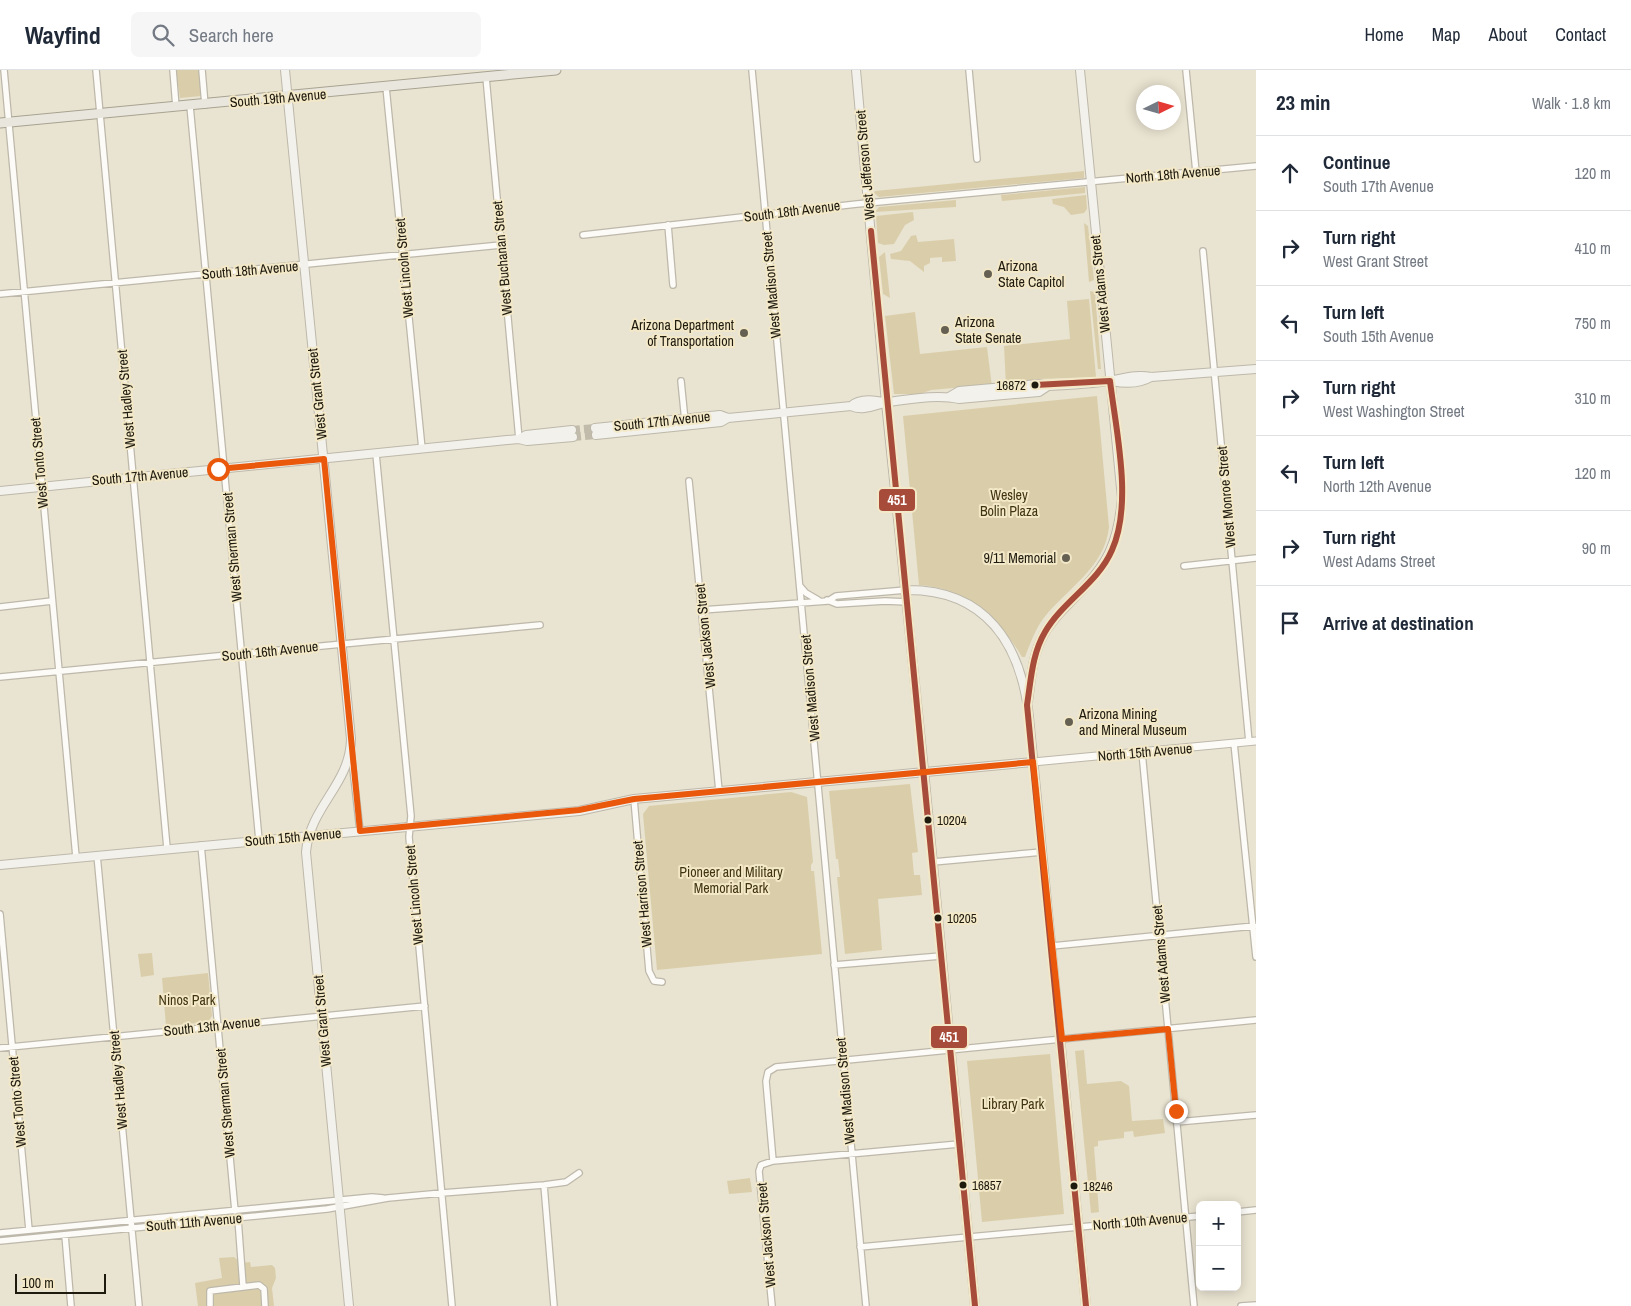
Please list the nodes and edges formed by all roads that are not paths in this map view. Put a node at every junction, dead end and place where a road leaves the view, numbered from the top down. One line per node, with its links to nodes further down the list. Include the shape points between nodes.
1 (4, 70): 19 (street, West Tonto Street)
2 (96, 70): 18 (street, West Hadley Street)
3 (173, 70): 17 (street)
4 (202, 70): 15 (street)
5 (285, 70): 14 (main road, West Grant Street)
6 (556, 70): 12 (main road, South 19th Avenue)
7 (752, 70): 25 (street, West Madison Street)
8 (856, 70): 24 (main road, West Jefferson Street)
9 (969, 70): 20 (street)
10 (1080, 70): 23 (main road, West Adams Street)
11 (1186, 70): 22 (street)
12 (486, 77): 13 (main road, South 19th Avenue); 28 (street, West Buchanan Street)
13 (386, 87): 14 (main road, South 19th Avenue); 30 (street, West Lincoln Street)
14 (288, 97): 15 (main road, South 19th Avenue); 31 (main road, West Grant Street)
15 (205, 105): 16 (main road, South 19th Avenue)
16 (190, 106): 17 (main road, South 19th Avenue); 32 (street, West Sherman Street)
17 (176, 107): 18 (main road, South 19th Avenue)
18 (100, 114): 19 (main road, South 19th Avenue); 33 (street, West Hadley Street)
19 (4, 123): 35 (street, West Tonto Street)
20 (977, 159)
21 (1256, 166): 22 (street, North 18th Avenue)
22 (1196, 172): 23 (street, North 18th Avenue)
23 (1090, 182): 24 (street, South 18th Avenue); 40 (main road, West Adams Street)
24 (868, 203): 25 (street, South 18th Avenue); 41 (main road, West Jefferson Street)
25 (765, 215): 26 (street, South 18th Avenue); 42 (street, West Madison Street)
26 (668, 226): 27 (street, South 18th Avenue); 34 (street)
27 (583, 235)
28 (500, 245): 30 (street, South 18th Avenue); 46 (street, West Buchanan Street)
29 (1203, 251): 38 (street, West Monroe Street)
30 (403, 255): 31 (street, South 18th Avenue); 47 (street, West Lincoln Street)
31 (304, 265): 32 (street, South 18th Avenue); 49 (main road, West Grant Street)
32 (206, 274): 33 (street, South 18th Avenue); 50 (street, West Sherman Street)
33 (116, 283): 35 (street, South 18th Avenue); 51 (street, West Hadley Street)
34 (673, 284)
35 (25, 292): 36 (street, South 18th Avenue); 53 (street, West Tonto Street)
36 (0, 294)
37 (1256, 370): 38 (main road, South 17th Avenue)
38 (1214, 371): 40 (main road, South 17th Avenue, via 1151,377 1143,382 1122,384); 57 (street, West Monroe Street)
39 (681, 381): 43 (street)
40 (1110, 381): 41 (main road, South 17th Avenue, via 1048,386 1039,392 959,400 949,397); 74 (main road, West Adams Street, via 1122,498 1120,524 1110,555 1091,581 1051,623 1032,662)
41 (886, 403): 42 (main road, South 17th Avenue, via 876,400 856,402 851,406); 60 (main road, West Jefferson Street)
42 (783, 412): 43 (main road, South 17th Avenue, via 728,418 720,415); 59 (street, West Madison Street)
43 (685, 422): 44 (main road, South 17th Avenue)
44 (595, 431)
45 (573, 433): 46 (main road, South 17th Avenue, via 526,435)
46 (519, 439): 47 (main road, South 17th Avenue)
47 (422, 449): 48 (main road, South 17th Avenue)
48 (376, 454): 49 (main road, South 17th Avenue); 68 (street, West Lincoln Street)
49 (324, 459): 50 (main road, South 17th Avenue); 69 (main road, West Grant Street)
50 (224, 468): 51 (main road, South 17th Avenue); 70 (street, West Sherman Street)
51 (132, 477): 53 (main road, South 17th Avenue); 71 (street, West Hadley Street)
52 (689, 481): 66 (street, West Jackson Street)
53 (42, 486): 54 (main road); 55 (main road, South 17th Avenue); 62 (street, West Tonto Street)
54 (0, 487)
55 (0, 491)
56 (1256, 558): 57 (street)
57 (1232, 560): 58 (street); 75 (street, West Monroe Street)
58 (1184, 566)
59 (800, 586): 61 (street, via 812,597); 63 (street, West Madison Street)
60 (906, 590): 61 (street, via 836,596); 64 (main road, West Jefferson Street); 74 (main road, via 943,592 969,604 993,623 1016,659)
61 (828, 600): 63 (street); 64 (street, via 837,604)
62 (52, 602): 65 (street); 72 (street, West Tonto Street)
63 (802, 602): 66 (street); 81 (street, West Madison Street)
64 (907, 602): 80 (main road, West Jefferson Street)
65 (0, 607)
66 (702, 610): 82 (street, West Jackson Street)
67 (540, 625): 68 (street, South 16th Avenue)
68 (393, 638): 69 (street, South 16th Avenue); 84 (street, West Lincoln Street)
69 (341, 644): 70 (street, South 16th Avenue); 77 (main road, West Grant Street)
70 (242, 654): 71 (street, South 16th Avenue); 87 (street, West Sherman Street)
71 (151, 664): 72 (street, South 16th Avenue); 89 (street, West Hadley Street)
72 (58, 672): 73 (street, South 16th Avenue); 92 (street, West Tonto Street)
73 (0, 677)
74 (1027, 705): 79 (main road)
75 (1253, 742): 76 (street, North 15th Avenue)
76 (1234, 743): 78 (street, North 15th Avenue); 96 (street)
77 (350, 747): 85 (street, West Grant Street); 86 (main road, West Grant Street, via 344,773 318,812)
78 (1142, 752): 79 (street, North 15th Avenue); 97 (street, West Adams Street)
79 (1033, 762): 80 (main road, South 15th Avenue); 90 (main road)
80 (924, 772): 81 (main road, South 15th Avenue); 93 (main road, West Jefferson Street)
81 (818, 782): 82 (main road, South 15th Avenue); 101 (street, West Madison Street)
82 (719, 791): 83 (main road, South 15th Avenue)
83 (634, 799): 84 (main road, South 15th Avenue, via 579,810); 102 (street, West Harrison Street, via 649,972 654,980)
84 (410, 825): 85 (main road, South 15th Avenue); 103 (street, West Lincoln Street)
85 (360, 831): 86 (main road, South 15th Avenue)
86 (308, 836): 87 (main road, South 15th Avenue); 104 (main road, West Grant Street, via 307,867)
87 (259, 840): 88 (main road, South 15th Avenue)
88 (201, 845): 89 (main road, South 15th Avenue); 106 (street, West Sherman Street)
89 (167, 848): 91 (main road, South 15th Avenue)
90 (1042, 852): 93 (street); 98 (main road)
91 (97, 855): 92 (main road, South 15th Avenue); 108 (street, West Hadley Street)
92 (76, 857): 94 (main road, South 15th Avenue)
93 (933, 862): 99 (main road, West Jefferson Street)
94 (0, 864)
95 (0, 914): 110 (street, West Tonto Street)
96 (1254, 926): 97 (street); 100 (street)
97 (1159, 935): 98 (street); 107 (street, West Adams Street)
98 (1052, 946): 109 (main road)
99 (941, 956): 101 (street); 112 (main road, West Jefferson Street)
100 (1256, 957)
101 (834, 965): 113 (street, West Madison Street)
102 (662, 982)
103 (425, 1006): 104 (street, South 13th Avenue); 121 (street, West Lincoln Street)
104 (322, 1015): 106 (street, South 13th Avenue); 122 (main road, West Grant Street)
105 (1256, 1020): 107 (street)
106 (217, 1026): 108 (street, South 13th Avenue); 124 (street, West Sherman Street)
107 (1168, 1029): 109 (street); 115 (street, West Adams Street)
108 (114, 1036): 110 (street, South 13th Avenue); 129 (street, West Hadley Street)
109 (1062, 1039): 112 (street); 130 (main road)
110 (12, 1047): 111 (street, South 13th Avenue); 132 (street, West Tonto Street)
111 (0, 1048)
112 (951, 1050): 113 (street); 116 (main road, West Jefferson Street)
113 (843, 1061): 117 (street, West Madison Street); 118 (street, via 776,1067 768,1072 766,1081)
114 (1256, 1115): 115 (street)
115 (1177, 1122): 127 (street, West Adams Street)
116 (959, 1144): 117 (street); 135 (main road, West Jefferson Street)
117 (851, 1154): 118 (street); 137 (street, West Madison Street)
118 (773, 1161): 147 (street, West Jackson Street, via 761,1165)
119 (579, 1173): 120 (street, South 11th Avenue, via 566,1182)
120 (544, 1185): 121 (street, South 11th Avenue); 146 (street)
121 (442, 1193): 122 (street, South 11th Avenue); 145 (street, West Lincoln Street)
122 (339, 1204): 124 (street, South 11th Avenue); 128 (street, South 11th Avenue); 144 (main road, West Grant Street)
123 (1256, 1210): 125 (street)
124 (235, 1211): 129 (street, South 11th Avenue)
125 (1241, 1212)
126 (1196, 1216): 127 (street, North 10th Avenue)
127 (1186, 1217): 130 (street, North 10th Avenue); 151 (street, West Adams Street)
128 (238, 1219): 131 (street, South 11th Avenue); 138 (street)
129 (131, 1221): 131 (street, West Hadley Street); 132 (street, South 11th Avenue)
130 (1079, 1226): 135 (street, North 10th Avenue); 150 (main road)
131 (132, 1228): 134 (street, South 11th Avenue); 141 (street, West Hadley Street)
132 (29, 1230): 133 (street, South 11th Avenue)
133 (0, 1233)
134 (65, 1235): 136 (street, South 11th Avenue); 140 (street)
135 (968, 1237): 137 (street, North 10th Avenue); 149 (main road, West Jefferson Street)
136 (0, 1241)
137 (860, 1246): 148 (street, West Madison Street)
138 (243, 1286): 142 (street, via 210,1290); 143 (street, via 262,1286)
139 (1256, 1304): 152 (street)
140 (71, 1306)
141 (139, 1306)
142 (210, 1306)
143 (265, 1306)
144 (349, 1306)
145 (452, 1306)
146 (554, 1306)
147 (772, 1306)
148 (866, 1306)
149 (975, 1306)
150 (1086, 1306)
151 (1194, 1306)
152 (1241, 1306)

